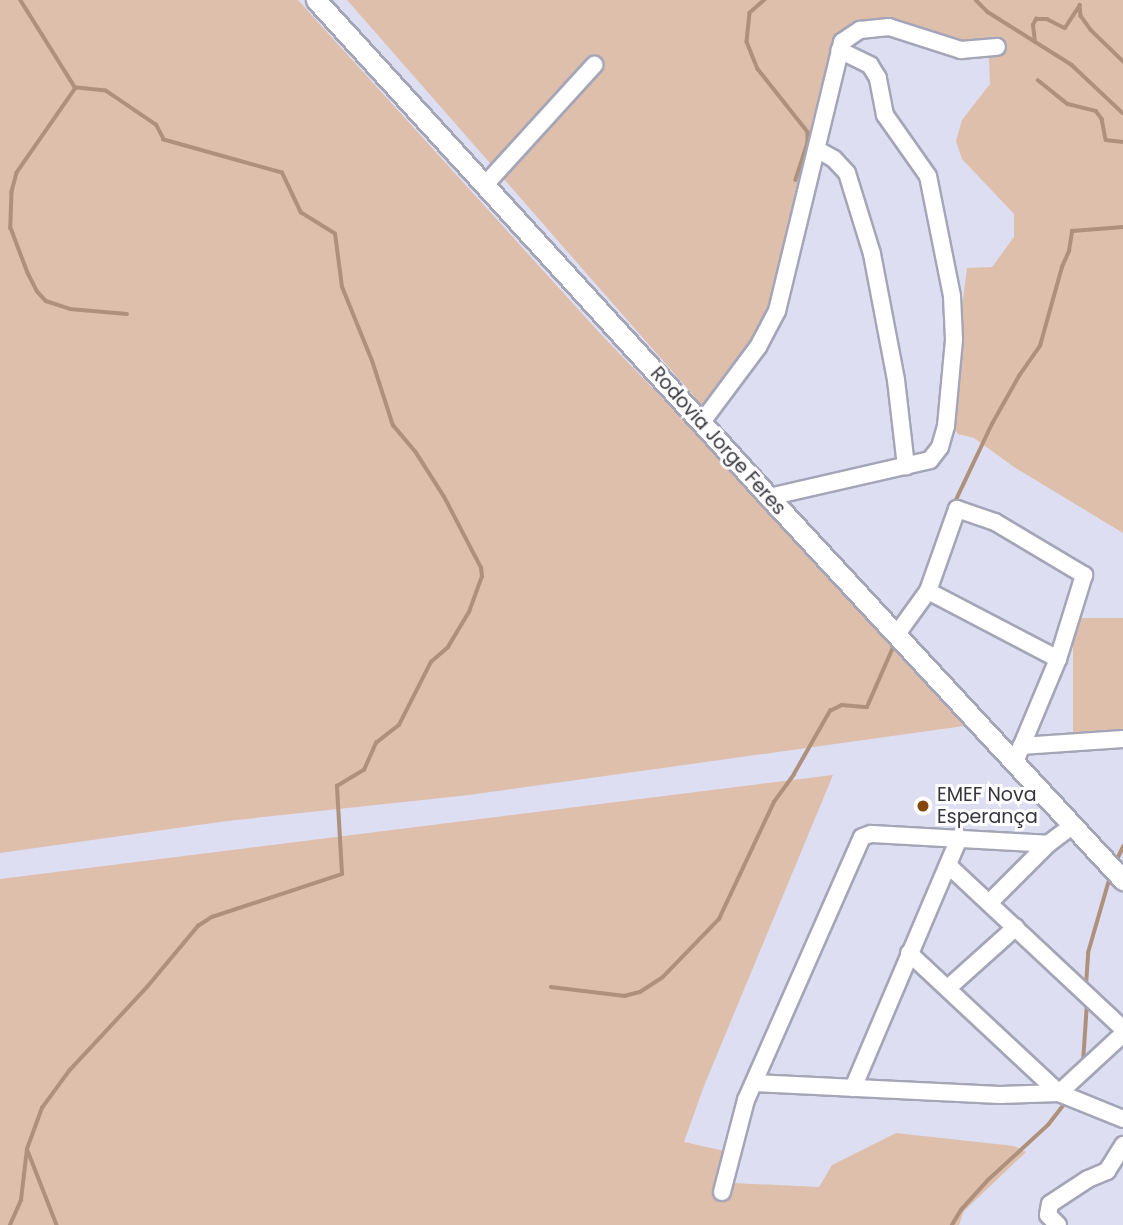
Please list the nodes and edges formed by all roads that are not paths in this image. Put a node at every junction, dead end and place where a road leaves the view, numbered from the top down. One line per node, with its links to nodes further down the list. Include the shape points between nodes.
1 (316, 0): 6 (main road, Rodovia Jorge Feres)
2 (997, 47): 3 (street, via 961,50 903,30 875,27 849,36)
3 (839, 50): 5 (street); 8 (street, via 870,65 878,78 885,115 925,170 949,274 954,339 946,426 933,458)
4 (594, 65): 6 (street)
5 (818, 150): 7 (street, via 777,312 758,347); 8 (street, via 847,173 872,254 897,380)
6 (485, 186): 7 (main road, Rodovia Jorge Feres)
7 (702, 422): 9 (main road, Rodovia Jorge Feres)
8 (906, 466): 9 (street)
9 (768, 497): 11 (main road, Rodovia Jorge Feres)
10 (928, 591): 11 (street); 12 (street); 12 (street, via 957,509 995,523 1084,575)
11 (897, 634): 14 (main road, Rodovia Jorge Feres)
12 (1058, 659): 14 (street)
13 (1119, 743): 14 (street)
14 (1018, 754): 15 (main road, Rodovia Jorge Feres)
15 (1073, 825): 17 (street); 19 (main road, Rodovia Jorge Feres)
16 (959, 838): 17 (street); 18 (street); 25 (street, via 871,834 859,840)
17 (1048, 844): 20 (street)
18 (948, 865): 20 (street); 22 (street)
19 (1123, 880)
20 (990, 902): 21 (street)
21 (1016, 927): 23 (street); 24 (street)
22 (909, 953): 23 (street); 26 (street)
23 (948, 988): 27 (street)
24 (1123, 1031): 27 (street)
25 (754, 1083): 26 (street); 30 (street, via 736,1130)
26 (853, 1088): 27 (street, via 1000,1096)
27 (1059, 1093): 28 (street)
28 (1123, 1119)
29 (1123, 1145): 31 (street, via 1107,1171 1050,1204 1048,1215)
30 (722, 1192)
31 (1058, 1225)

